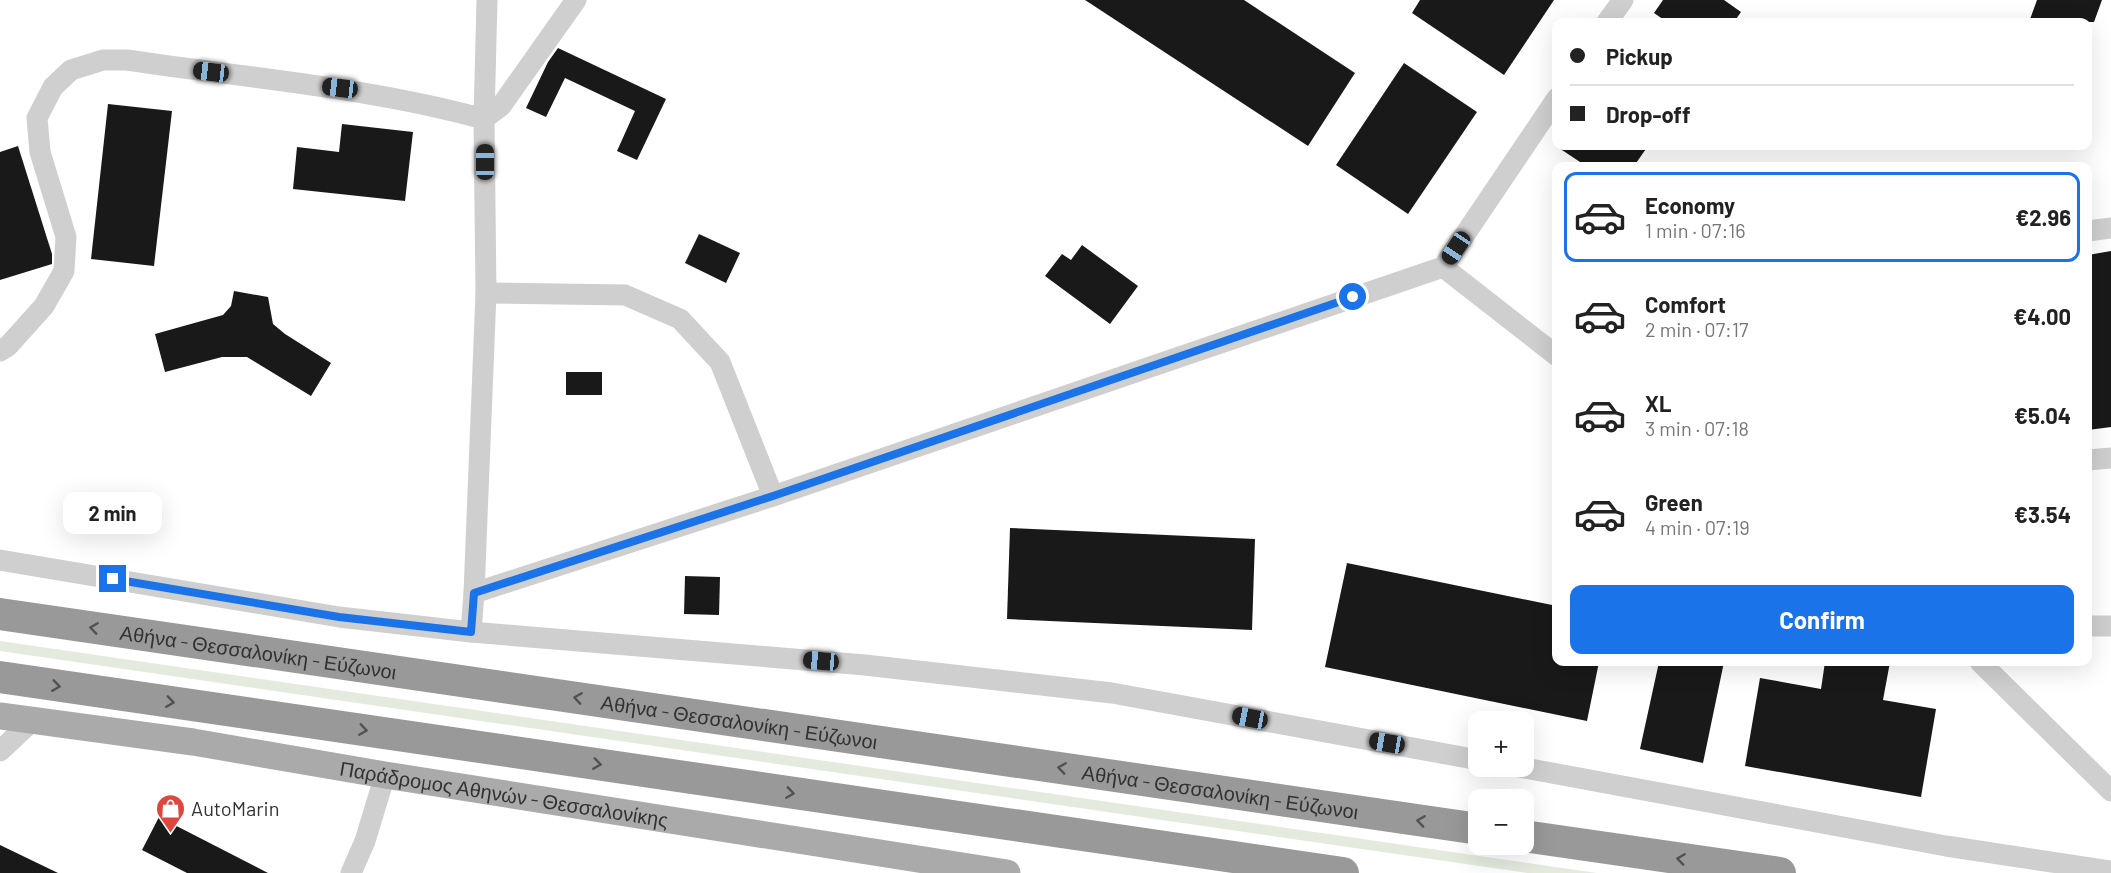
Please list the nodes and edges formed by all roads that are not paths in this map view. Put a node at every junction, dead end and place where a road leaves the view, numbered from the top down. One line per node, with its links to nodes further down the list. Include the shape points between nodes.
1 (487, 0): 6 (street)
2 (576, 0): 6 (street, via 501,106)
3 (1623, 0): 4 (street)
4 (1610, 18)
5 (1552, 105): 9 (street)
6 (484, 119): 10 (street); 11 (street, via 434,105 340,88 127,60 103,60 71,69 53,87 37,118 40,152 66,237 64,270 44,306)
7 (2111, 228): 8 (street)
8 (2092, 230)
9 (1443, 267): 12 (street); 15 (street)
10 (486, 293): 15 (street, via 625,295 680,319 720,362); 17 (street)
11 (0, 351)
12 (1552, 352)
13 (2111, 458): 14 (street)
14 (2092, 460)
15 (773, 496): 17 (street)
16 (0, 560): 21 (street, via 339,617)
17 (474, 593): 21 (street)
18 (0, 614): 31 (highway, Αθήνα - Θεσσαλονίκη - Εύζωνοι, one-way to 18)
19 (2092, 626): 20 (street)
20 (2111, 626)
21 (471, 632): 27 (street, via 865,665 1112,693)
22 (1984, 666): 30 (street)
23 (0, 678): 36 (highway, one-way to 36)
24 (0, 716): 25 (main road, Παράδρομος Αθηνών - Θεσσαλονίκης)
25 (33, 720): 26 (street); 29 (main road, Παράδρομος Αθηνών - Θεσσαλονίκης)
26 (0, 751)
27 (1468, 758)
28 (1534, 770): 33 (street, via 1946,846)
29 (385, 775): 34 (street); 35 (main road, Παράδρομος Αθηνών - Θεσσαλονίκης)
30 (2111, 791)
31 (1468, 827)
32 (1534, 837): 37 (highway, one-way to 32)
33 (2111, 871)
34 (351, 873)
35 (1007, 873)
36 (1343, 873)
37 (1780, 873)

